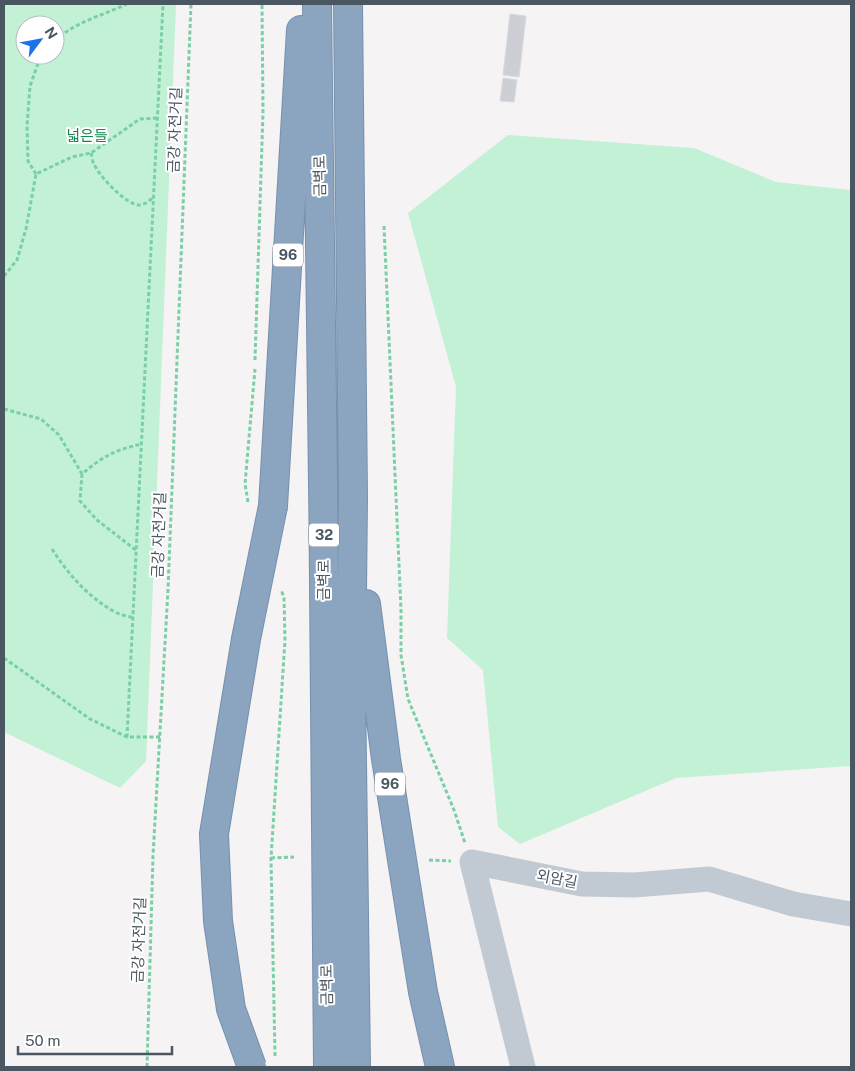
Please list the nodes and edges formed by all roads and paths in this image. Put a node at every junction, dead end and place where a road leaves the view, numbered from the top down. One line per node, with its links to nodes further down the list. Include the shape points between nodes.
1 (127, 4): 7 (path)
2 (163, 4): 9 (path)
3 (191, 4): 24 (path, 금강 자전거길)
4 (303, 4): 31 (highway, 96, bridge, via 273,506 246,639 214,834 218,921 230,1008)
5 (317, 4): 32 (highway, 금벽로 / 32)
6 (348, 4): 18 (highway, 금벽로 / 32)
7 (65, 33)
8 (37, 65): 11 (path, via 30,86 27,126 28,161)
9 (158, 118): 10 (path, via 140,119); 12 (path)
10 (90, 153): 11 (path); 12 (path, via 94,165 127,201 139,205)
11 (36, 174): 14 (path, via 17,260)
12 (154, 197): 16 (path)
13 (384, 226): 28 (path, via 401,655 408,699)
14 (4, 276)
15 (4, 409): 17 (path, via 41,419 59,435)
16 (142, 444): 17 (path, via 122,448 101,458); 20 (path)
17 (82, 474): 20 (path, via 80,501 97,520)
18 (353, 498): 33 (highway, 금벽로 / 32, via 351,688); 34 (highway, 96, via 386,759 423,992)
19 (52, 549): 21 (path, via 68,573 91,595 116,613)
20 (137, 551): 21 (path)
21 (134, 618): 23 (path)
22 (4, 658): 23 (path, via 90,719)
23 (127, 737): 24 (path)
24 (160, 737): 30 (path, 금강 자전거길)
25 (294, 857): 26 (path)
26 (271, 858)
27 (429, 860): 28 (path)
28 (472, 862): 29 (street, 외암길, via 582,884 634,886 709,879 793,904); 35 (street)
29 (851, 914)
30 (147, 1067)
31 (252, 1067)
32 (328, 1067)
33 (356, 1067)
34 (440, 1067)
35 (523, 1067)

